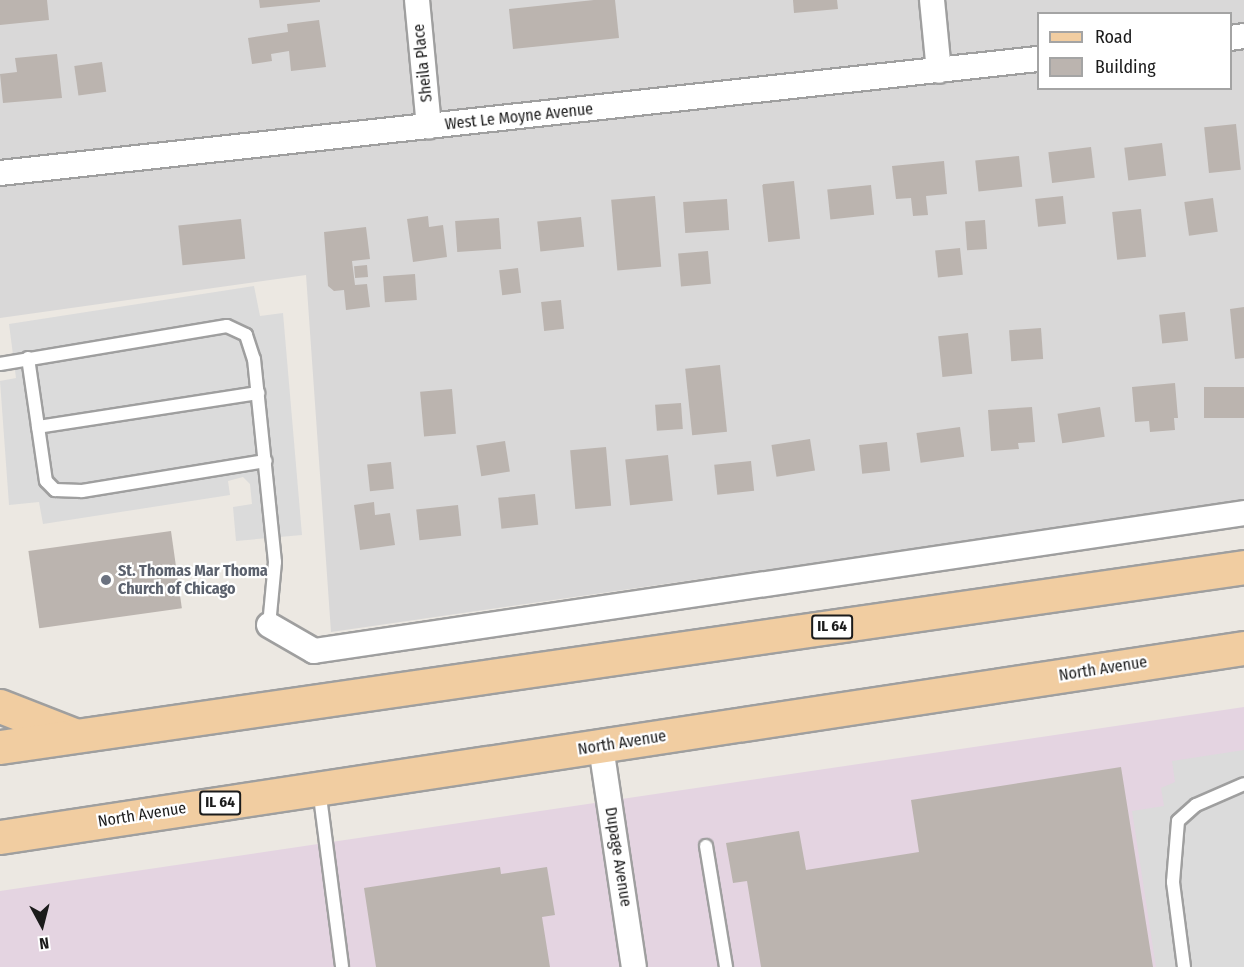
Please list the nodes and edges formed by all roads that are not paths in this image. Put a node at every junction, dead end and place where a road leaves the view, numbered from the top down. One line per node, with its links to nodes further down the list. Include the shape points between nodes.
1 (417, 0): 5 (street, Sheila Place)
2 (932, 0): 4 (street)
3 (1037, 60): 4 (street, West Le Moyne Avenue)
4 (939, 71): 5 (street, West Le Moyne Avenue)
5 (429, 126): 6 (street, West Le Moyne Avenue)
6 (0, 173)
7 (28, 358): 8 (lane); 9 (lane, via 227,326 246,335); 10 (lane)
8 (0, 363)
9 (258, 393): 10 (lane); 11 (lane)
10 (38, 427): 11 (lane, via 46,481 55,490 82,491)
11 (266, 461): 14 (lane, via 275,562)
12 (1244, 513): 14 (street, via 314,651)
13 (1244, 567): 17 (main road, IL 64)
14 (269, 625)
15 (1244, 648): 19 (main road, North Avenue / IL 64)
16 (0, 706): 17 (main road)
17 (75, 736): 18 (main road, IL 64)
18 (0, 747)
19 (601, 747): 21 (main road, North Avenue / IL 64); 25 (street, Dupage Avenue)
20 (1244, 784): 27 (lane, via 1196,805 1178,822 1173,882)
21 (319, 788): 22 (main road, North Avenue / IL 64); 24 (lane)
22 (0, 837)
23 (706, 846): 26 (lane)
24 (342, 967)
25 (634, 967)
26 (726, 967)
27 (1184, 967)

